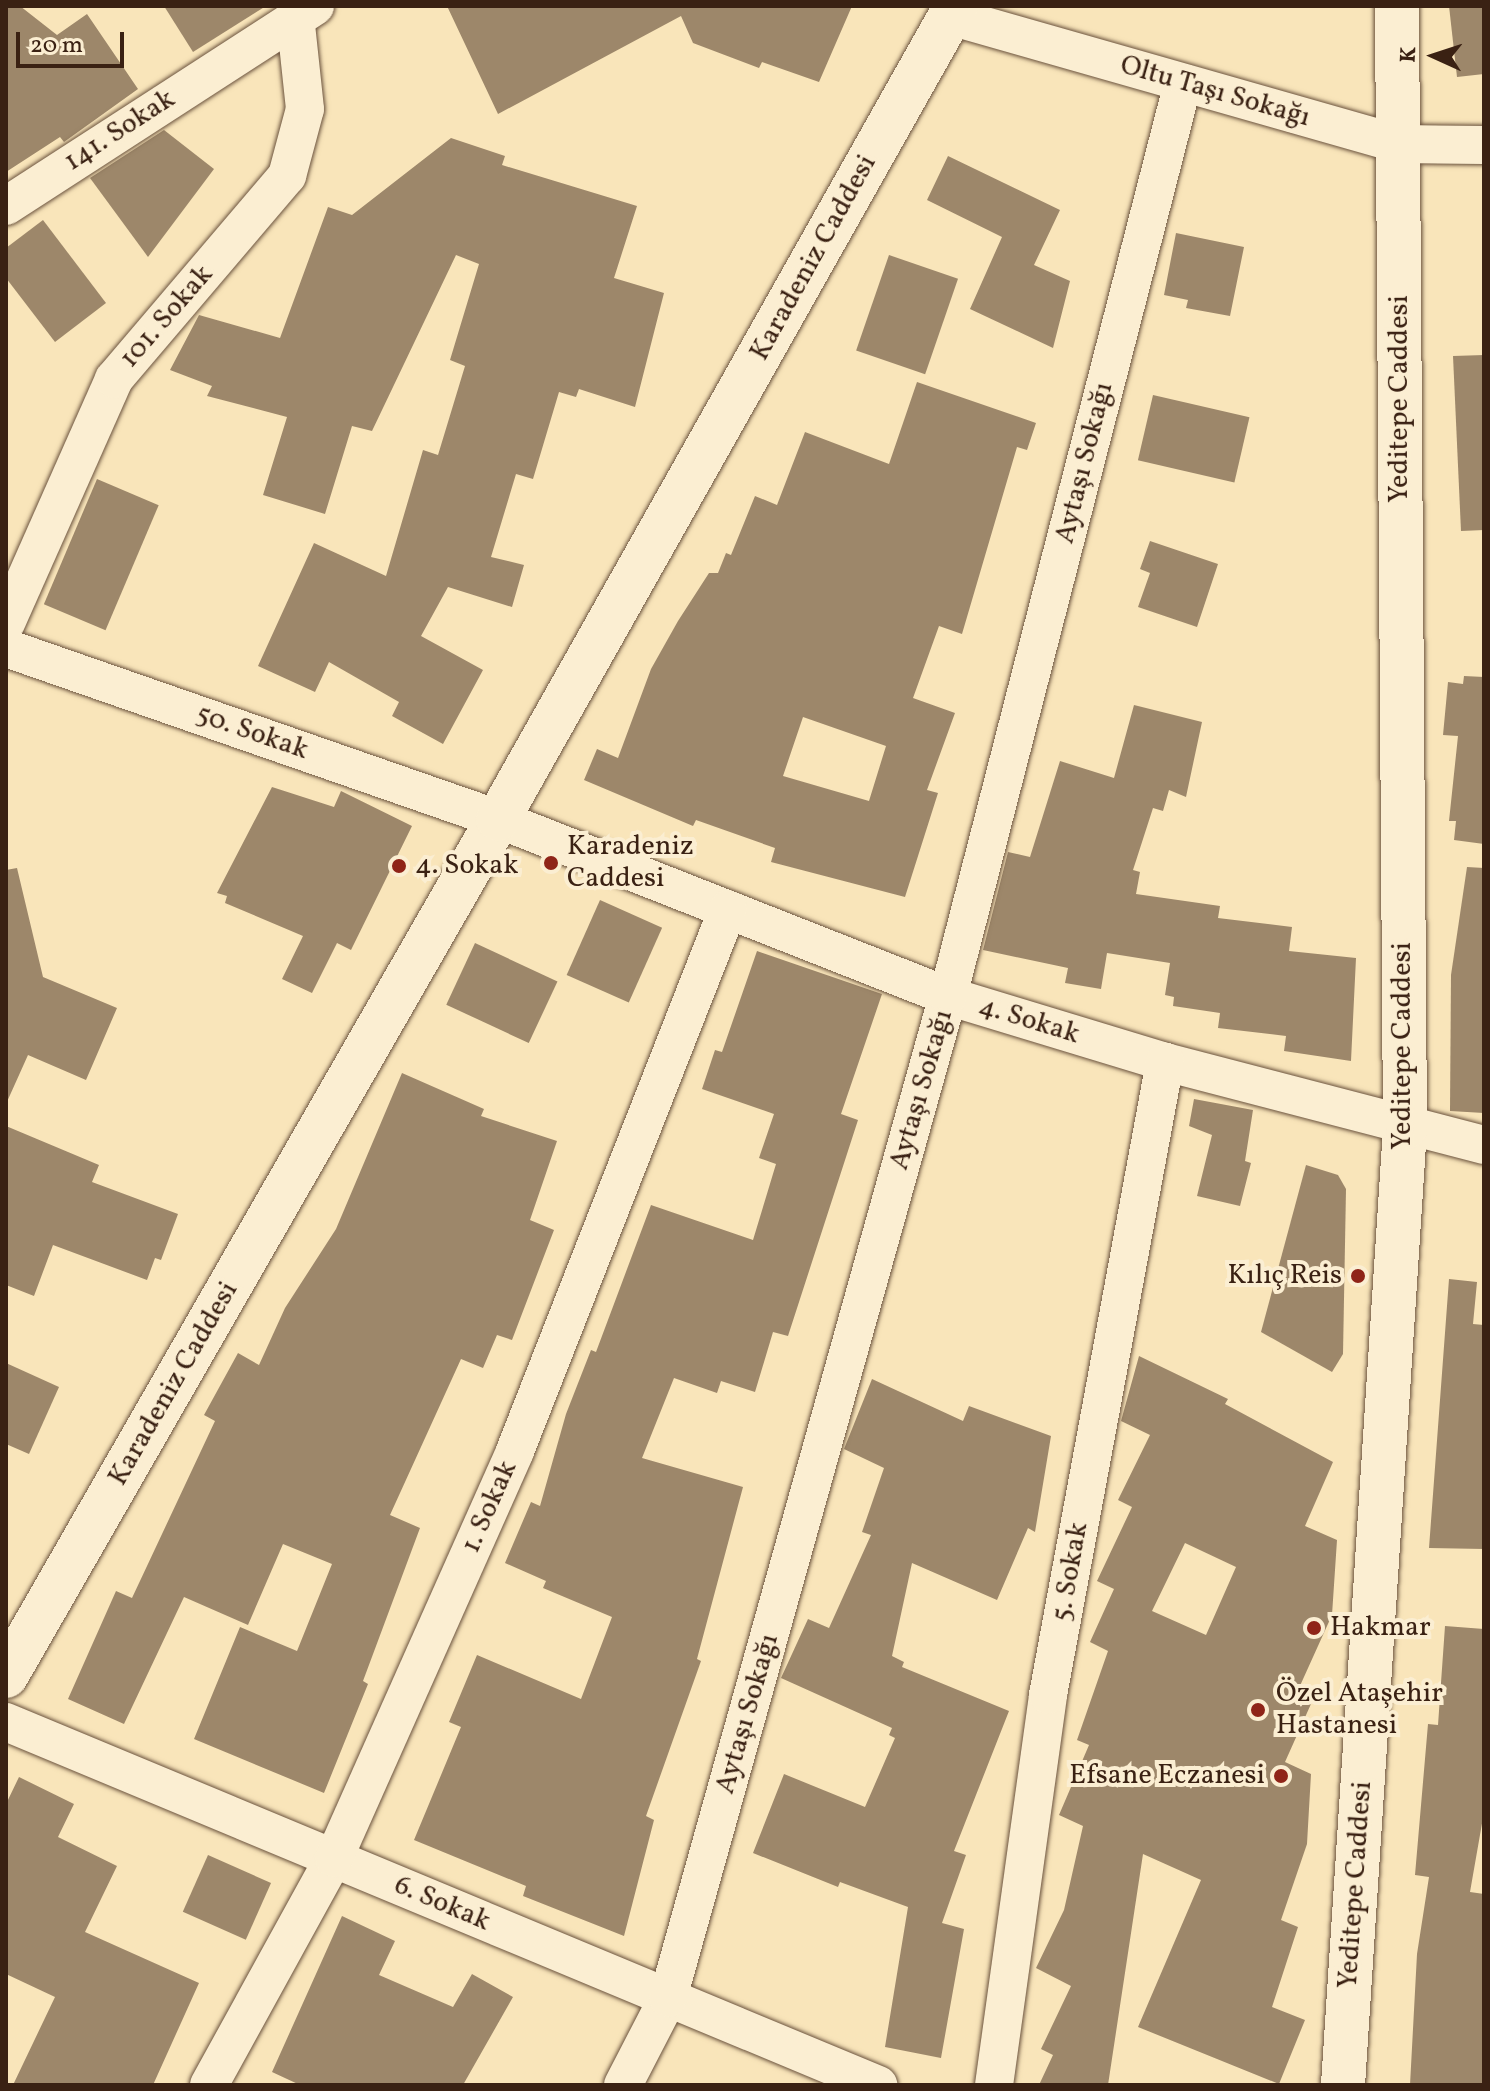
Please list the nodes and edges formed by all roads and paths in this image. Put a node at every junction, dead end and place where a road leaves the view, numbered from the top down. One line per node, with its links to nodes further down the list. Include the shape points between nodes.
1 (1397, 6): 5 (street, Yeditepe Caddesi)
2 (305, 10): 7 (street, 141. Sokak); 8 (street, 101. Sokak, via 305,109 287,176 114,379)
3 (953, 11): 4 (street, Oltu Taşı Sokağı); 10 (street, Karadeniz Caddesi)
4 (1183, 83): 5 (street, Oltu Taşı Sokağı); 12 (street, Aytaşı Sokağı)
5 (1398, 144): 6 (street, Oltu Taşı Sokağı); 14 (street, Yeditepe Caddesi)
6 (1484, 145)
7 (6, 206)
8 (6, 623)
9 (6, 648): 10 (street, 50. Sokak)
10 (498, 819): 11 (street, 4. Sokak); 16 (street, Karadeniz Caddesi)
11 (728, 909): 12 (street, 4. Sokak); 18 (street, 1. Sokak, via 515,1451)
12 (948, 996): 13 (street, 4. Sokak); 19 (street, Aytaşı Sokağı)
13 (1165, 1062): 14 (street, 4. Sokak); 23 (street, 5. Sokak, via 1048,1695)
14 (1405, 1128): 15 (street, 4. Sokak); 24 (street, Yeditepe Caddesi)
15 (1484, 1145)
16 (6, 1676)
17 (6, 1722): 18 (street, 6. Sokak)
18 (334, 1858): 19 (street, 6. Sokak); 20 (street, 1. Sokak)
19 (668, 1998): 21 (street, Aytaşı Sokağı); 22 (street, 6. Sokak)
20 (209, 2085)
21 (623, 2085)
22 (878, 2085)
23 (994, 2085)
24 (1343, 2085)

